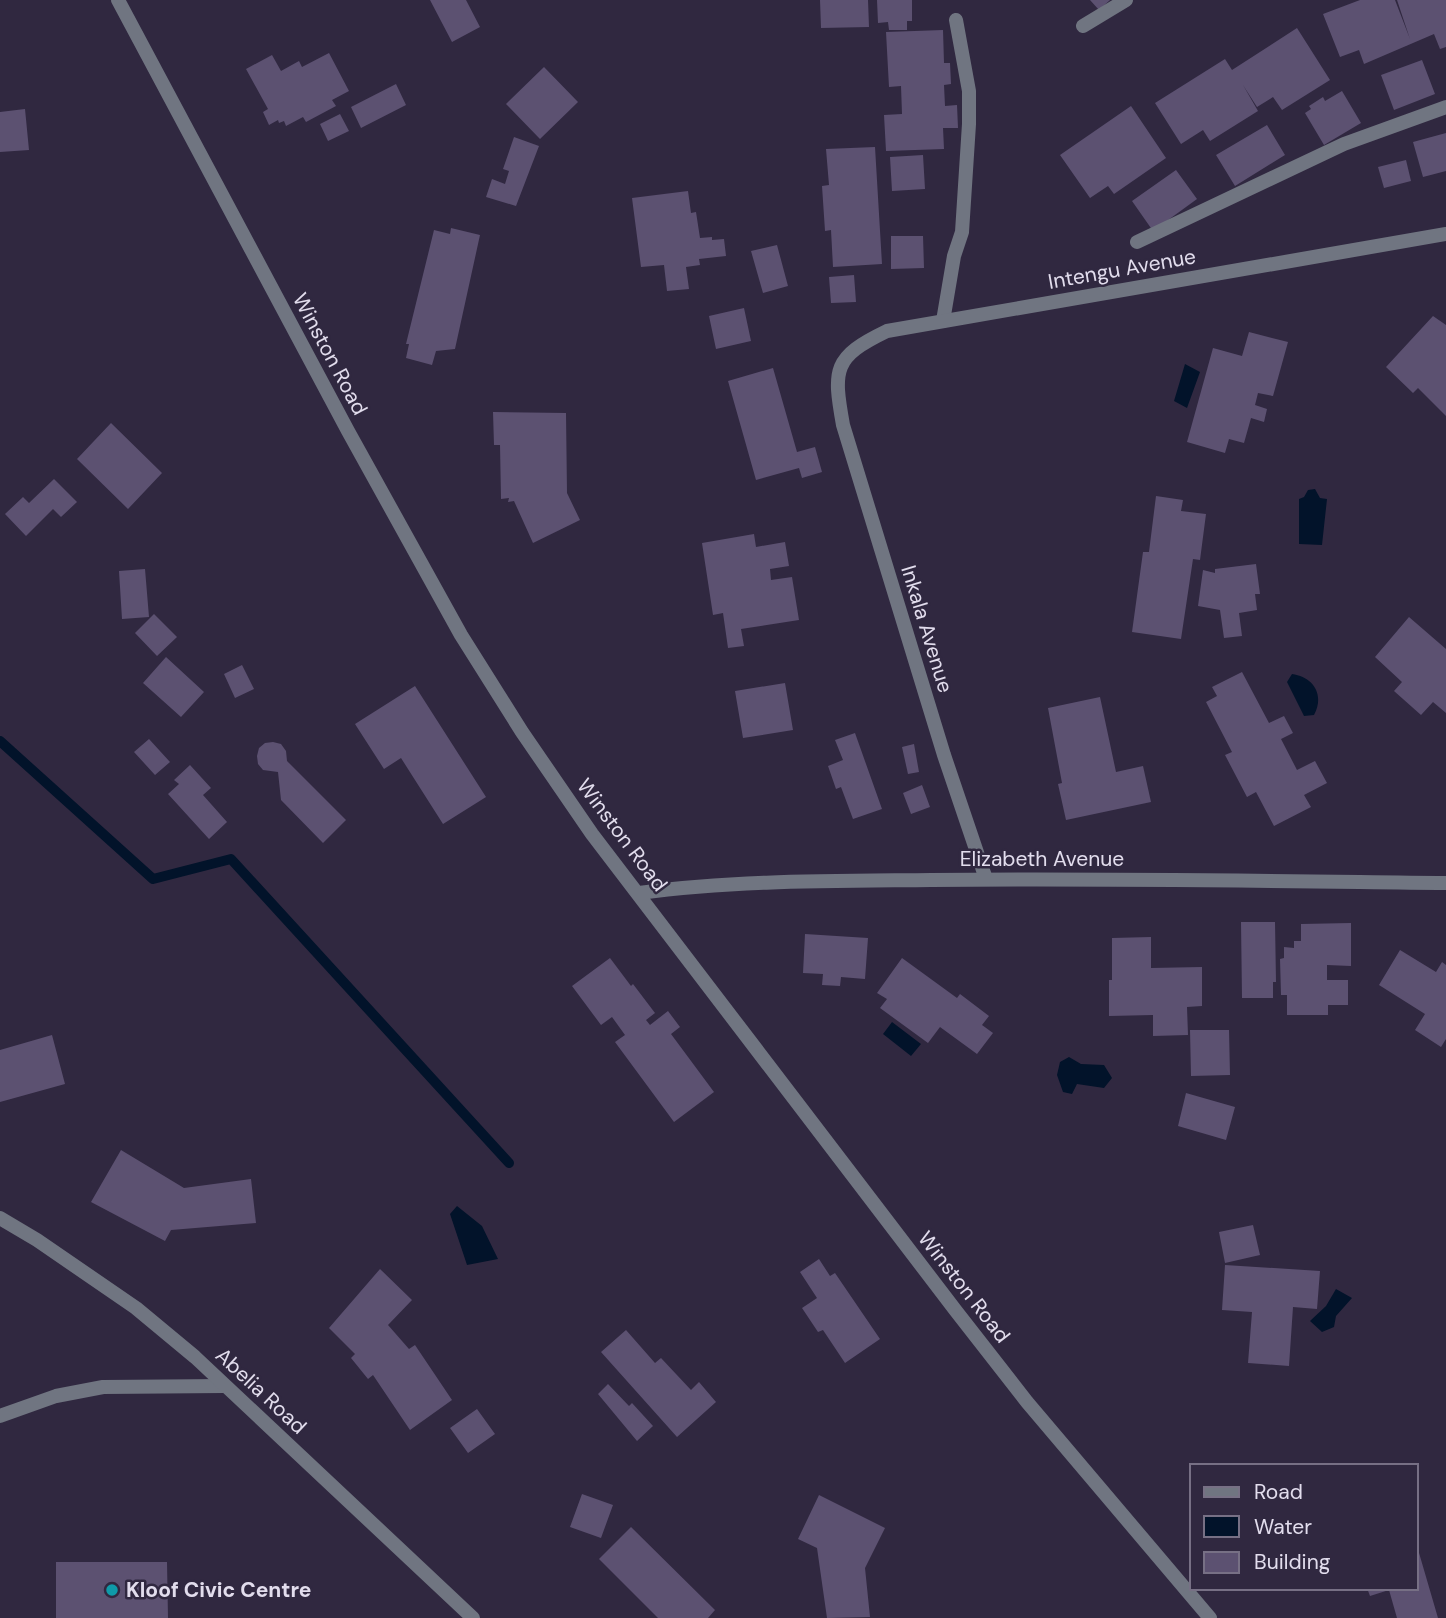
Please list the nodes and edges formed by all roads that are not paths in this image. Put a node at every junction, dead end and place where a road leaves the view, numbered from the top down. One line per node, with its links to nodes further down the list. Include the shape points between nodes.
1 (118, 0): 12 (street, Winston Road, via 461,635 592,834)
2 (1126, 0): 4 (street)
3 (956, 20): 8 (street, via 968,79 969,124 962,232)
4 (1083, 26)
5 (1446, 107): 7 (street, via 1344,144)
6 (1446, 234): 8 (street, Intengu Avenue)
7 (1137, 242)
8 (943, 321): 9 (street, Intengu Avenue, via 887,331 851,350 840,368)
9 (836, 390): 10 (street, Inkala Avenue, via 842,425)
10 (986, 879): 11 (street, Elizabeth Avenue); 12 (street, Elizabeth Avenue, via 763,882)
11 (1446, 883)
12 (639, 893): 17 (street, Winston Road, via 1019,1392)
13 (0, 1218): 14 (street, Abelia Road, via 136,1308)
14 (224, 1385): 15 (street, via 103,1387 56,1396); 16 (street, Abelia Road)
15 (0, 1416)
16 (473, 1618)
17 (1210, 1618)

